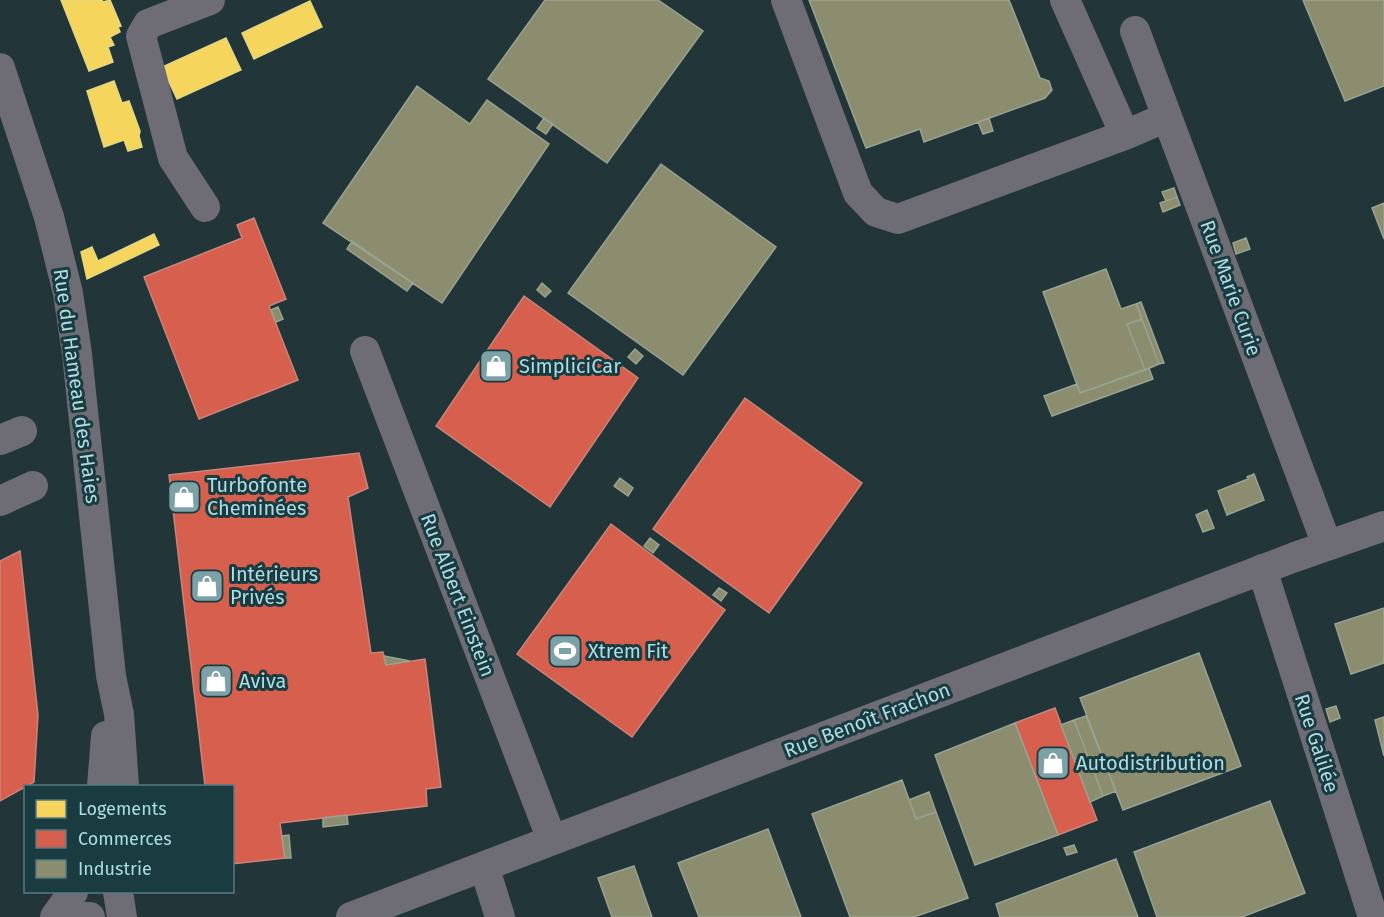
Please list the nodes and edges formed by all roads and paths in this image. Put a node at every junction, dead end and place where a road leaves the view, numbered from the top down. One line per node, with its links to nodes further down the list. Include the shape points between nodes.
1 (210, 0): 8 (street, via 148,24 141,36 173,158)
2 (786, 0): 7 (street, via 858,193 876,212 898,219)
3 (1065, 0): 7 (street)
4 (1135, 32): 6 (street, Rue Marie Curie)
5 (0, 68): 15 (street, Rue du Hameau des Haies, via 49,217 68,293)
6 (1167, 117): 7 (street); 13 (street, Rue Marie Curie)
7 (1125, 135)
8 (205, 207)
9 (365, 351): 18 (street, Rue Albert Einstein)
10 (33, 486): 11 (street)
11 (0, 501)
12 (1384, 526): 13 (street, Rue Benoît Frachon)
13 (1327, 545): 14 (street, Rue Benoît Frachon)
14 (1262, 569): 18 (street, Rue Benoît Frachon); 28 (street, Rue Galilée)
15 (111, 676): 16 (street, Rue du Hameau des Haies); 17 (street, Rue du Hameau des Haies, via 120,722)
16 (102, 785)
17 (124, 785)
18 (552, 840): 19 (street, Rue Benoît Frachon)
19 (484, 866): 26 (street, Rue Benoît Frachon); 27 (street)
20 (72, 893): 22 (street)
21 (118, 893): 25 (street)
22 (55, 917)
23 (69, 917): 24 (street)
24 (90, 917)
25 (122, 917)
26 (351, 917)
27 (500, 917)
28 (1373, 917)

